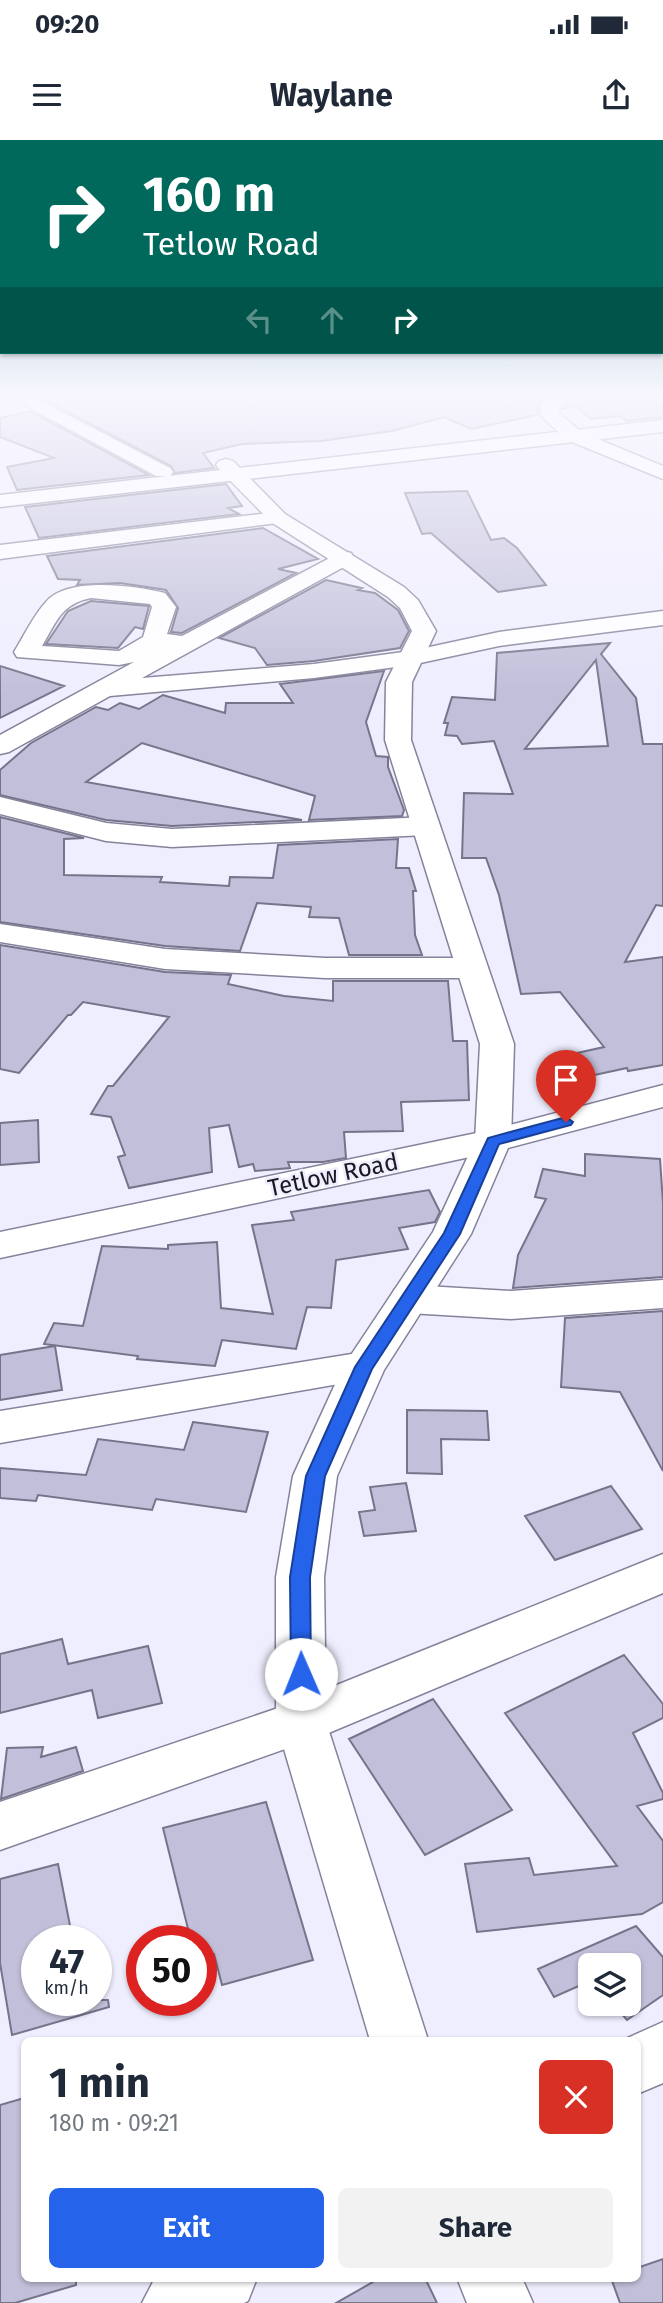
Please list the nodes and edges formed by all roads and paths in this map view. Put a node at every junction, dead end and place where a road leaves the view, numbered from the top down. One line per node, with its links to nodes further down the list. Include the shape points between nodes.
1 (36, 496): 3 (main road)
2 (256, 496): 4 (main road)
3 (0, 501)
4 (278, 518): 5 (main road); 6 (main road)
5 (0, 552)
6 (343, 558): 9 (main road); 10 (main road, via 410,605 424,631)
7 (663, 618): 10 (main road, via 499,639)
8 (157, 639): 8 (main road, via 154,636 164,607 157,598 74,593 55,605 26,652 119,659); 9 (main road)
9 (186, 644): 11 (main road)
10 (411, 658): 11 (main road); 14 (main road, via 400,682 398,740)
11 (104, 689): 12 (main road)
12 (0, 746)
13 (0, 806): 14 (main road, via 106,832 163,837)
14 (426, 826): 16 (main road)
15 (0, 933): 16 (main road, via 164,959 325,968)
16 (472, 968): 18 (main road, via 497,1044)
17 (663, 1096): 18 (main road, Tetlow Road)
18 (493, 1141): 19 (main road, Tetlow Road); 21 (main road, via 452,1234)
19 (0, 1245)
20 (663, 1294): 21 (main road, via 511,1305)
21 (409, 1299): 22 (main road)
22 (363, 1367): 23 (main road); 25 (main road, via 315,1476 300,1577)
23 (0, 1427)
24 (663, 1573): 25 (main road)
25 (301, 1722): 26 (main road); 27 (main road)
26 (0, 1826)
27 (398, 2037)
28 (663, 2051): 29 (main road)
29 (641, 2063)
30 (217, 2282): 32 (main road)
31 (491, 2282): 33 (main road)
32 (175, 2303)
33 (500, 2303)

